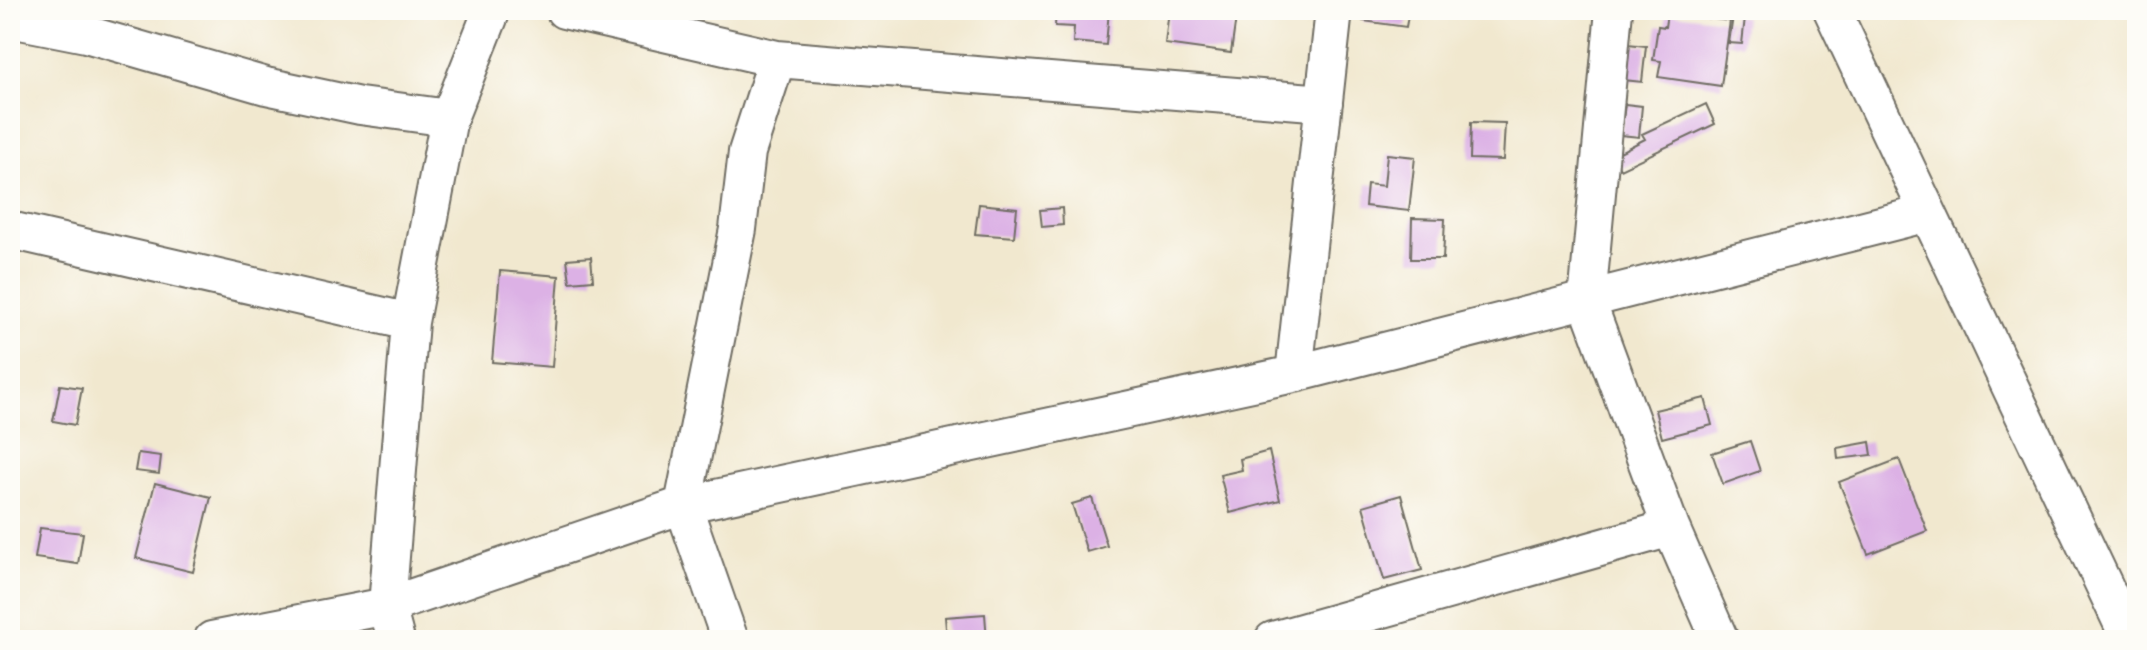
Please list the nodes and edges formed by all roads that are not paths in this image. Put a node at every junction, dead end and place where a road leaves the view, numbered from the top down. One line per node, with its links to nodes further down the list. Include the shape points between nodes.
1 (492, 10): 9 (street)
2 (564, 10): 7 (street)
3 (1334, 10): 8 (street)
4 (1614, 10): 12 (street)
5 (1832, 10): 10 (street)
6 (10, 19): 9 (street, via 86,34 266,86)
7 (777, 59): 8 (street); 15 (street, via 747,152 738,229)
8 (1324, 103): 14 (street)
9 (449, 118): 13 (street)
10 (1928, 213): 12 (street); 22 (street)
11 (10, 230): 13 (street)
12 (1587, 301): 14 (street); 16 (street)
13 (410, 322): 17 (street)
14 (1294, 374): 15 (street)
15 (683, 505): 17 (street); 19 (street)
16 (1671, 528): 20 (street); 21 (street)
17 (391, 623): 18 (street)
18 (212, 640)
19 (730, 640)
20 (1273, 640)
21 (1720, 640)
22 (2130, 640)

